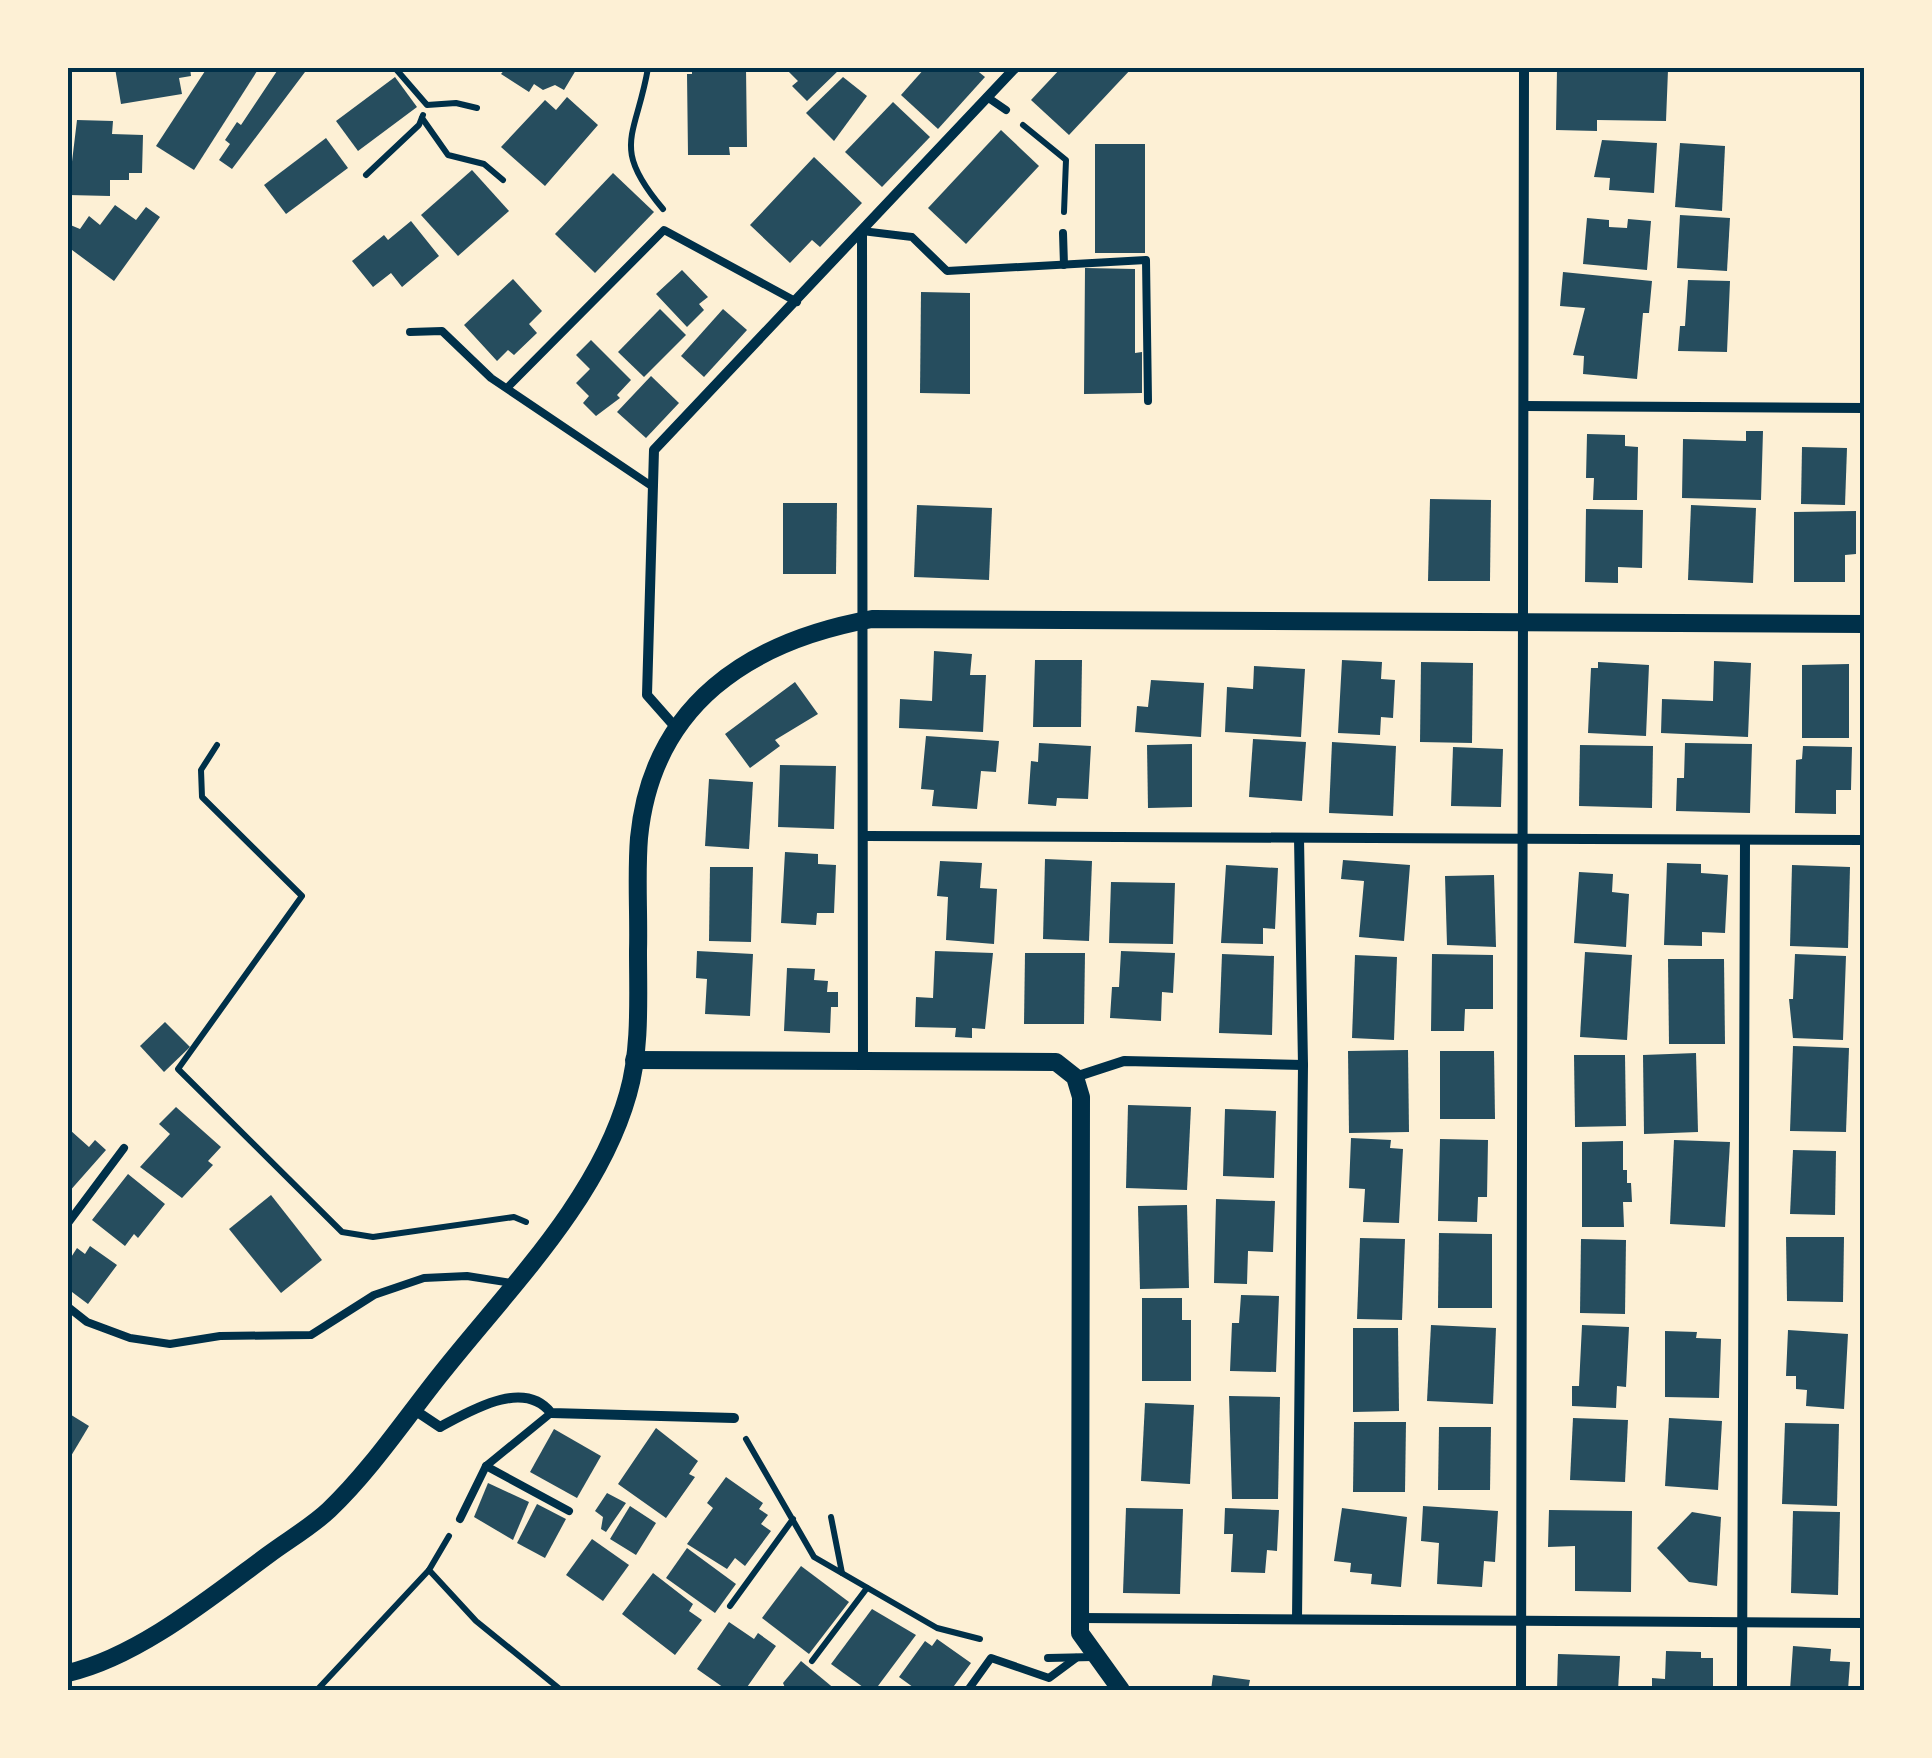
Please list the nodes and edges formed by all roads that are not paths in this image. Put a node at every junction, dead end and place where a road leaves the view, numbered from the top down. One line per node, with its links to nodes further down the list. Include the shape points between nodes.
1 (1015, 68): 3 (street)
2 (1524, 68): 12 (street)
3 (987, 96): 4 (lane); 5 (street)
4 (1006, 110)
5 (862, 231): 7 (lane, via 912,237 947,271); 8 (street); 15 (street)
6 (1063, 234): 7 (lane)
7 (1064, 265): 11 (lane, via 1146,260)
8 (796, 302): 10 (lane, via 664,230); 14 (street, via 654,450)
9 (410, 332): 10 (lane, via 442,331 491,378)
10 (509, 386): 14 (lane)
11 (1148, 401)
12 (1524, 406): 13 (street); 16 (street)
13 (1864, 408)
14 (656, 489): 18 (street, via 648,695)
15 (865, 620): 16 (street); 18 (street, via 754,655 714,685); 19 (street)
16 (1524, 622): 17 (street); 20 (street)
17 (1864, 624)
18 (677, 728): 24 (street, via 659,761 639,838)
19 (864, 836): 21 (street); 25 (street)
20 (1522, 837): 21 (street); 22 (street); 40 (street)
21 (1299, 838): 26 (street)
22 (1745, 840): 23 (street); 41 (street)
23 (1864, 840)
24 (634, 1060): 25 (street); 30 (street, via 616,1128 594,1173)
25 (863, 1063): 27 (street, via 1056,1062)
26 (1303, 1066): 27 (street, via 1124,1061); 39 (street)
27 (1075, 1077): 38 (street, via 1082,1098)
28 (124, 1148): 29 (lane)
29 (68, 1223)
30 (512, 1283): 31 (lane, via 424,1278 374,1294 311,1335 170,1344 130,1338); 32 (street)
31 (68, 1307)
32 (413, 1409): 33 (street, via 440,1427 508,1398 542,1401); 46 (street, via 330,1510 188,1614)
33 (551, 1413): 34 (street); 35 (lane)
34 (734, 1418)
35 (486, 1466): 36 (lane); 37 (lane)
36 (569, 1511)
37 (460, 1519)
38 (1080, 1618): 39 (street); 43 (street, via 1080,1633)
39 (1297, 1619): 40 (street)
40 (1521, 1621): 41 (street); 49 (street)
41 (1743, 1622): 42 (street); 50 (street)
42 (1864, 1623)
43 (1098, 1657): 45 (lane); 48 (street)
44 (1048, 1658): 45 (lane)
45 (1076, 1658): 47 (lane, via 1049,1678 991,1658)
46 (68, 1673)
47 (968, 1690)
48 (1121, 1690)
49 (1521, 1690)
50 (1742, 1690)

